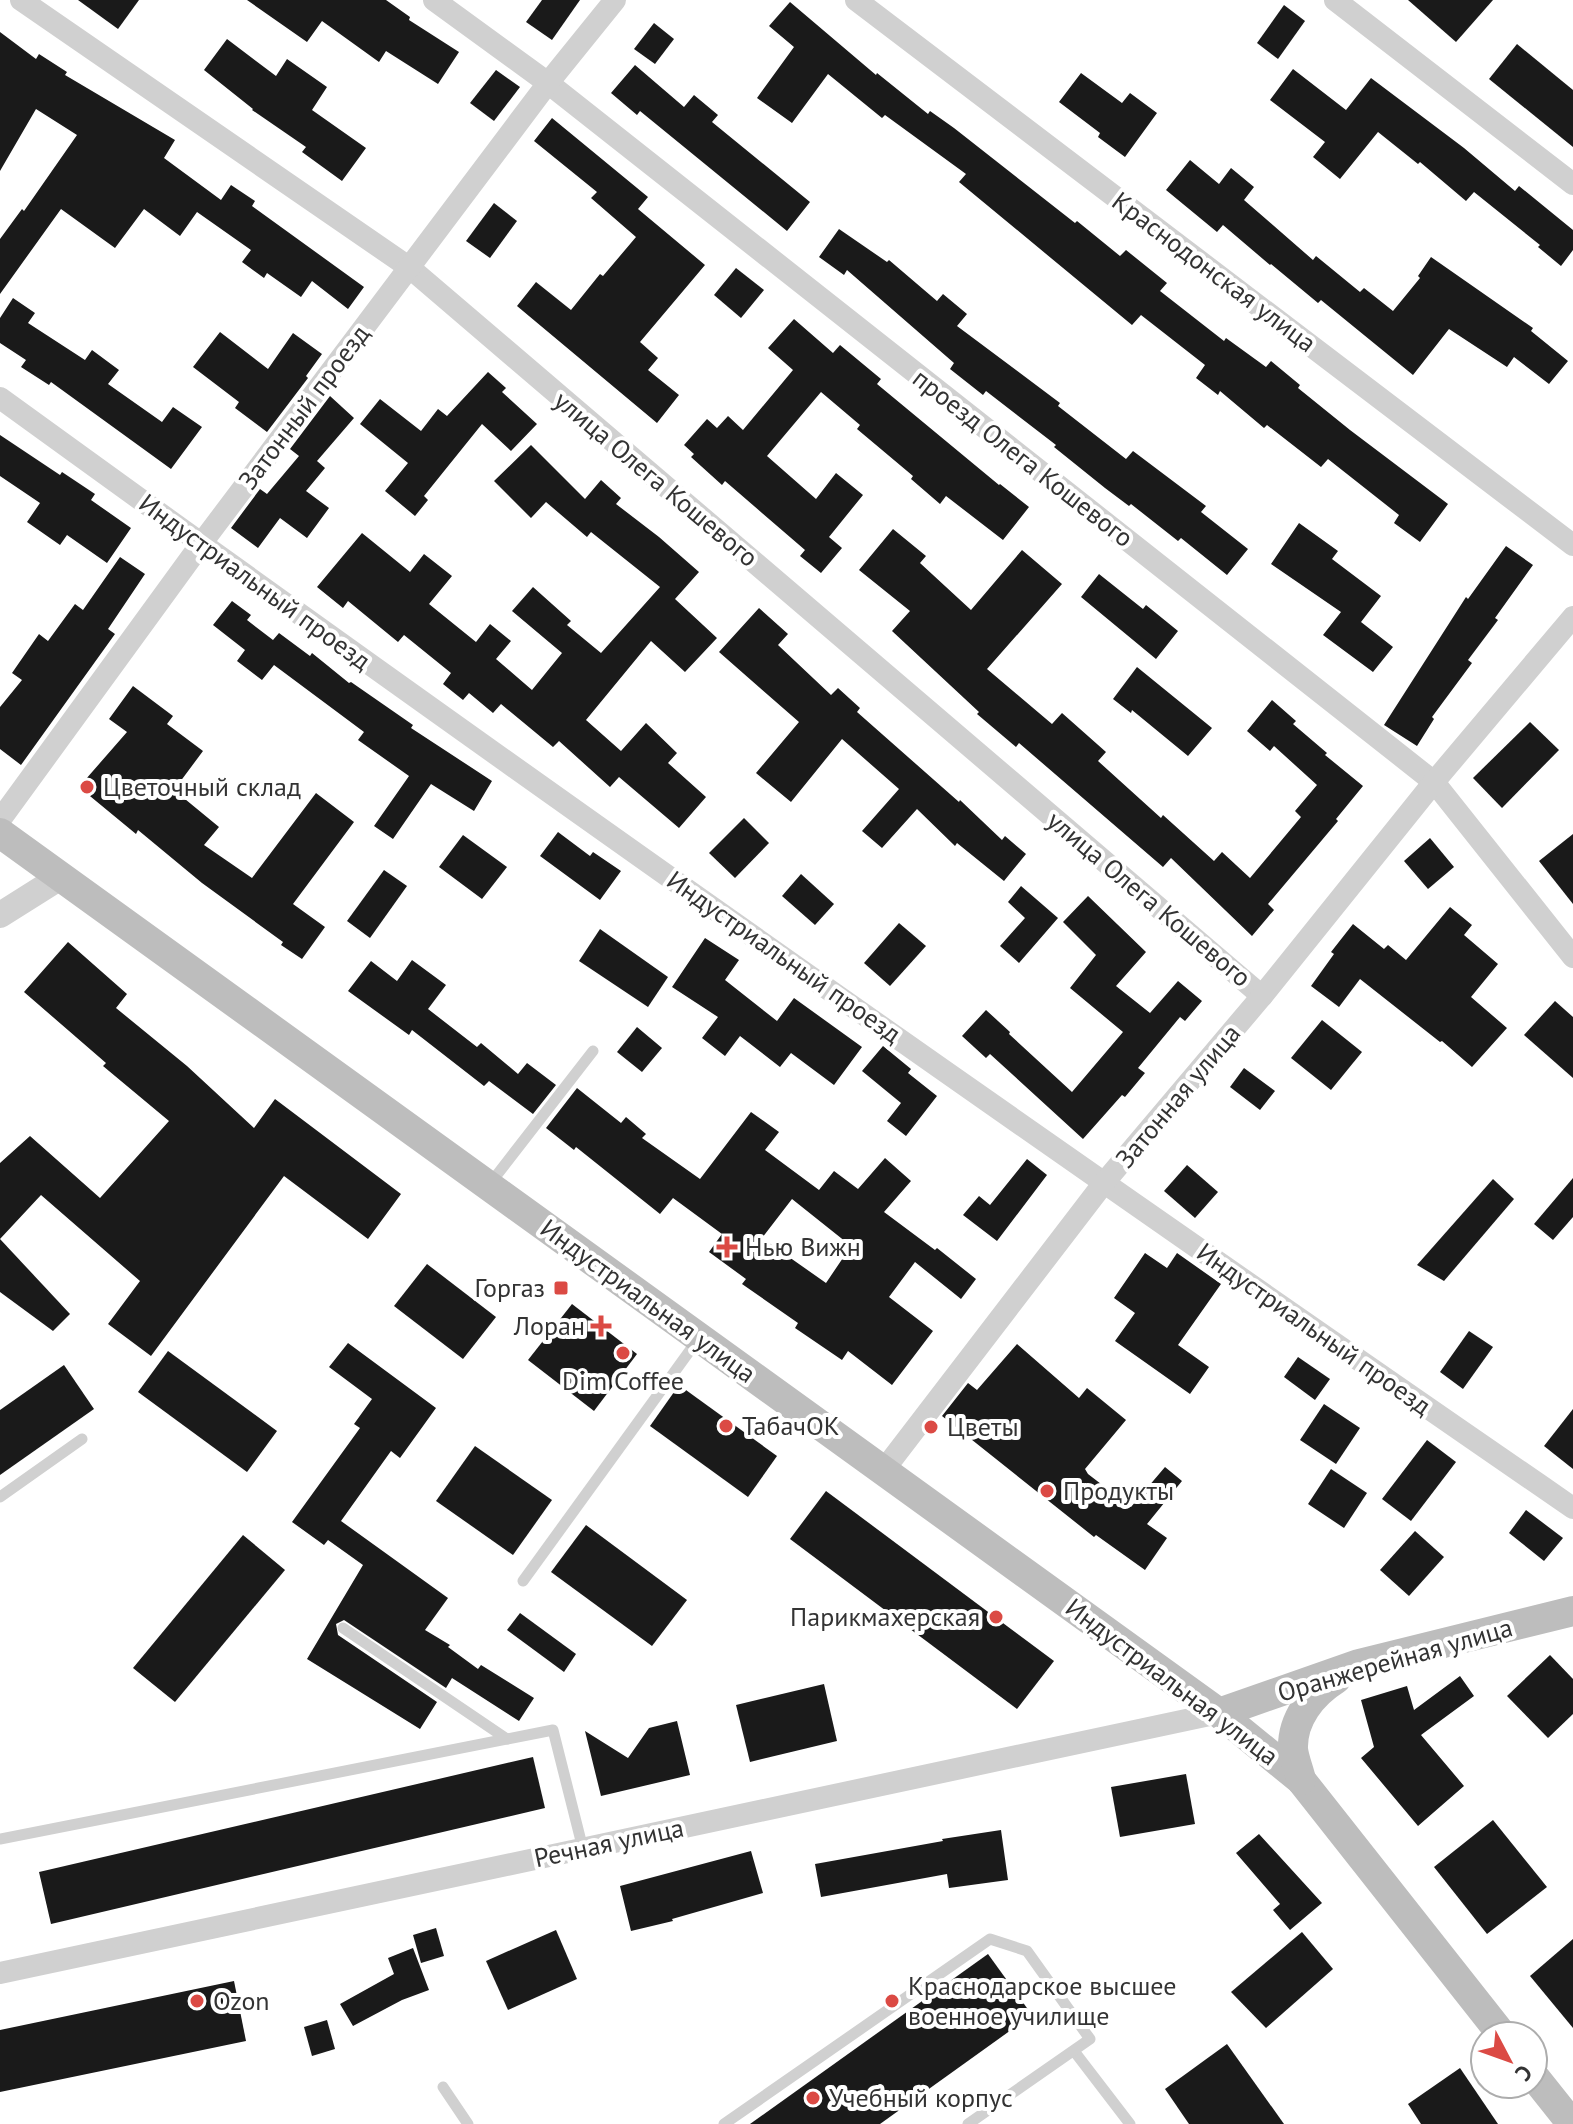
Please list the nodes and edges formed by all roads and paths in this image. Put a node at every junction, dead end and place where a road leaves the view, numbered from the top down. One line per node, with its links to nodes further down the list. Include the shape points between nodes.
1 (21, 0): 8 (street, улица Олега Кошевого)
2 (434, 0): 6 (street, проезд Олега Кошевого)
3 (615, 0): 6 (street, Затонный проезд)
4 (856, 0): 11 (street, Краснодонская улица)
5 (1335, 0): 7 (street)
6 (548, 83): 8 (street, Затонный проезд); 13 (street, проезд Олега Кошевого)
7 (1573, 184)
8 (410, 268): 10 (street, Затонный проезд); 19 (street, улица Олега Кошевого)
9 (0, 398): 10 (street, Индустриальный проезд)
10 (201, 544): 14 (street, Затонный проезд); 21 (street, Индустриальный проезд)
11 (1573, 545)
12 (1573, 617): 13 (street, Затонная улица)
13 (1434, 782): 18 (street, проезд Олега Кошевого); 19 (street, Затонная улица)
14 (0, 820)
15 (0, 833): 16 (main road, Индустриальная улица)
16 (62, 876): 17 (street); 22 (main road, Индустриальная улица)
17 (0, 915)
18 (1573, 957)
19 (1262, 996): 21 (street, Затонная улица)
20 (593, 1051): 22 (lane)
21 (1103, 1184): 25 (street, Затонная улица); 27 (street, Индустриальный проезд)
22 (488, 1186): 23 (main road, Индустриальная улица)
23 (699, 1338): 25 (main road, Индустриальная улица); 28 (lane)
24 (82, 1439): 26 (lane)
25 (883, 1471): 32 (main road, Индустриальная улица)
26 (0, 1497)
27 (1573, 1508)
28 (523, 1581)
29 (1573, 1611): 31 (main road, Оранжерейная улица)
30 (343, 1628): 33 (lane)
31 (1359, 1664): 32 (main road, Оранжерейная улица); 34 (main road, via 1323,1687 1304,1709 1293,1748)
32 (1219, 1713): 34 (main road, Индустриальная улица); 36 (street, Речная улица)
33 (507, 1739): 35 (lane); 36 (lane, via 553,1730)
34 (1301, 1780): 38 (main road, Индустриальная улица)
35 (0, 1839)
36 (583, 1849): 37 (street, Речная улица)
37 (0, 1973)
38 (1490, 2020)
39 (1074, 2051): 43 (lane, via 1090,2039 1027,1951 990,1939); 44 (lane); 45 (lane)
40 (443, 2087): 42 (lane)
41 (1549, 2095): 46 (main road)
42 (468, 2124)
43 (724, 2124)
44 (968, 2124)
45 (1130, 2124)
46 (1572, 2124)

